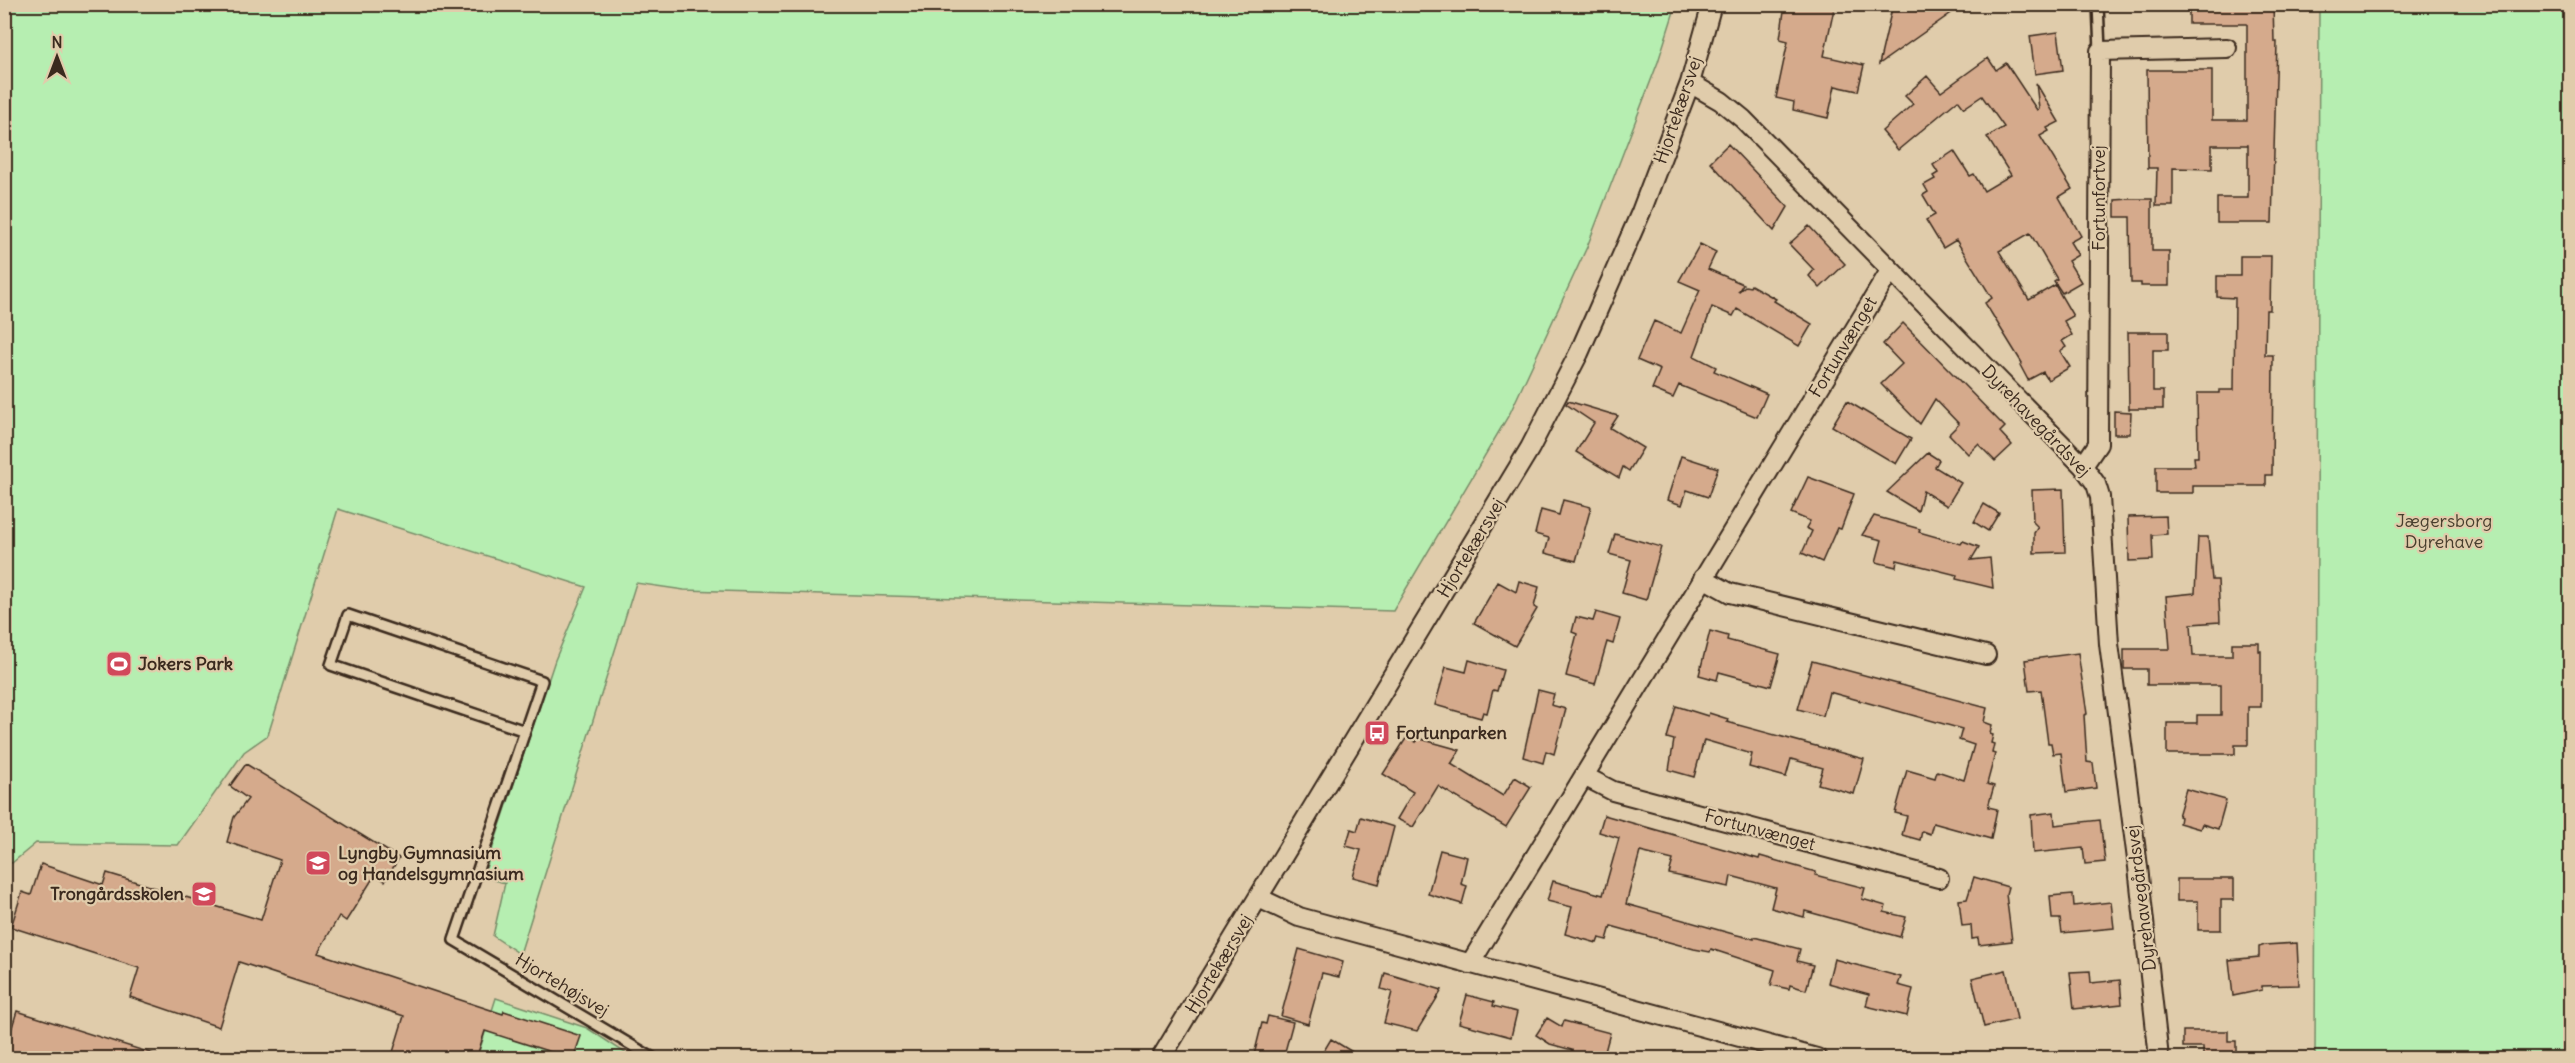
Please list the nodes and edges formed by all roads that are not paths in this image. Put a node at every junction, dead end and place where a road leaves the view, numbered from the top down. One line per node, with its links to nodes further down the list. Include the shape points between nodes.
1 (1712, 4): 5 (street, Hjortekærsvej)
2 (2098, 4): 4 (lane)
3 (2227, 48): 4 (street)
4 (2100, 51): 7 (street, Fortunfortvej, via 2098,444)
5 (1690, 83): 6 (street, Dyrehavegårdsvej, via 1743,118); 13 (street, Hjortekærsvej, via 1580,353 1530,448)
6 (1890, 271): 7 (street, Dyrehavegårdsvej); 8 (street, Fortunvænget)
7 (2082, 466): 18 (street, Dyrehavegårdsvej, via 2096,484 2100,497 2109,644)
8 (1703, 578): 9 (street, via 1730,592); 11 (street, Fortunvænget)
9 (1986, 656)
10 (525, 731): 10 (lane, via 331,665 348,615 542,681); 15 (lane, Hjortehøjsvej, via 454,940)
11 (1584, 776): 12 (street, Fortunvænget, via 1613,791); 14 (street, Fortunvænget)
12 (1939, 878)
13 (1259, 898): 14 (street, via 1299,917); 16 (street, Hjortekærsvej)
14 (1470, 964): 17 (street)
15 (652, 1059)
16 (1161, 1059)
17 (1816, 1059)
18 (2159, 1059)

